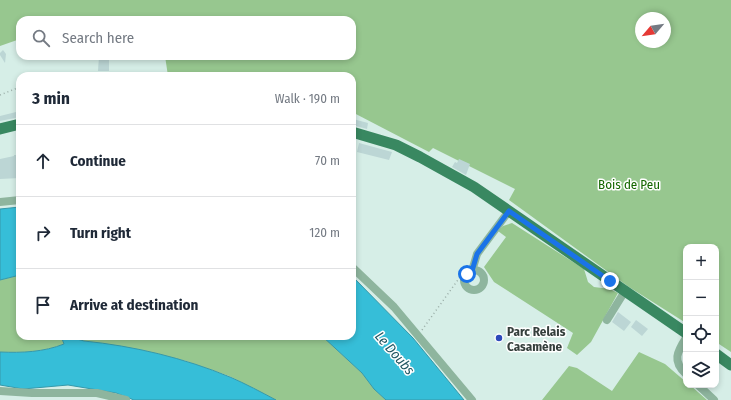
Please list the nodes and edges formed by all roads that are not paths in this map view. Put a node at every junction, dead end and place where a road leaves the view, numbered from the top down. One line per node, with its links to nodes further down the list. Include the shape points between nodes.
1 (16, 125): 2 (main road)
2 (0, 129)
3 (356, 133): 6 (main road, via 396,145 420,157 474,187)
4 (16, 200): 5 (street)
5 (0, 202)
6 (509, 211): 7 (street, via 477,254); 9 (main road, via 586,267)
7 (471, 270)
8 (356, 271): 19 (street, via 394,307)
9 (625, 291): 10 (street); 11 (main road)
10 (606, 320)
11 (683, 331)
12 (683, 343): 15 (street, via 677,352)
13 (719, 356): 14 (main road)
14 (731, 365)
15 (683, 370)
16 (701, 388): 20 (street)
17 (0, 391): 18 (street, via 97,393)
18 (126, 400)
19 (472, 400)
20 (714, 400)

